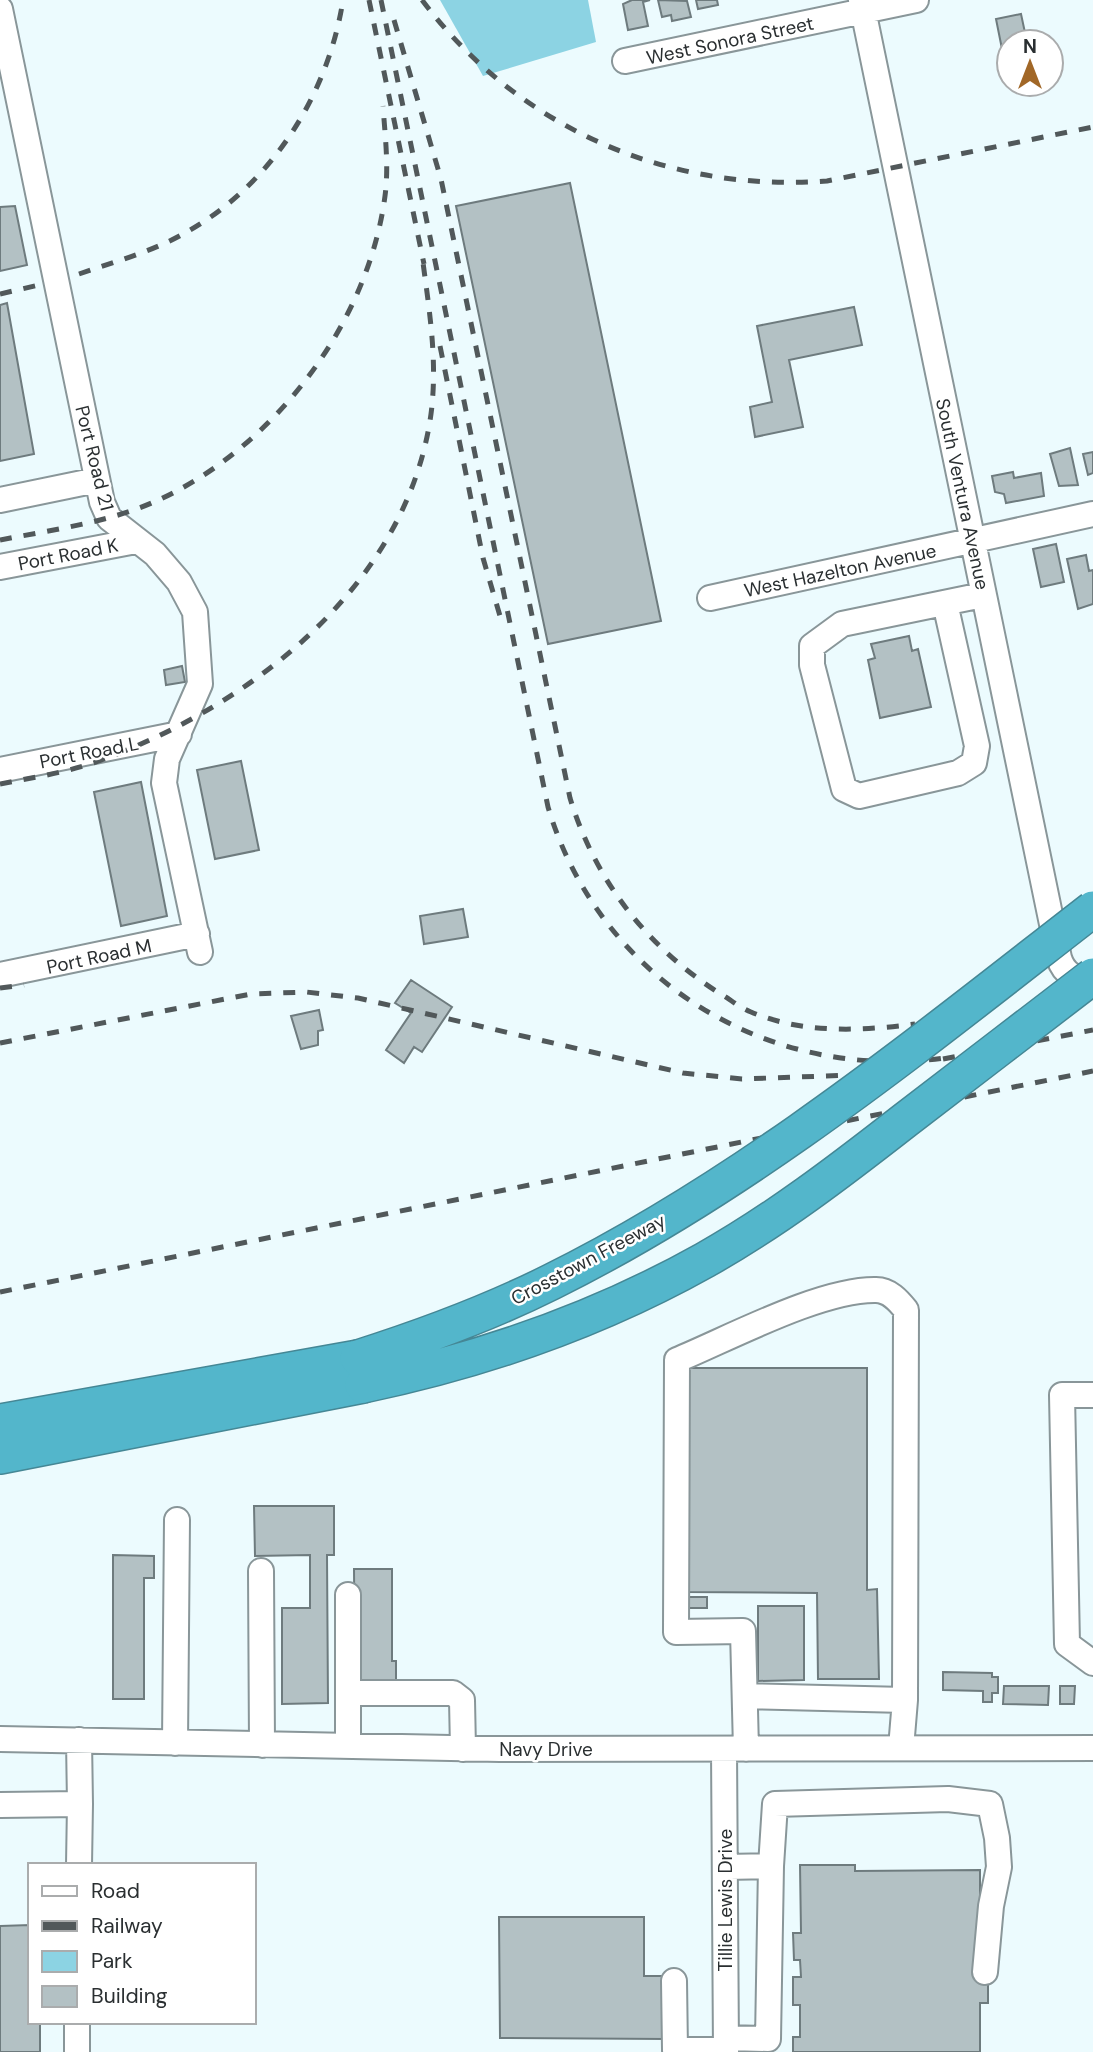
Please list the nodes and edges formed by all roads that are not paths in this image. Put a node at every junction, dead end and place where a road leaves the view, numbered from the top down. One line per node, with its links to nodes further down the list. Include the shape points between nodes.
1 (916, 0): 2 (street, West Sonora Street)
2 (863, 6): 4 (street, West Sonora Street); 9 (street, South Ventura Avenue)
3 (0, 9): 5 (street, Port Road 21)
4 (625, 61)
5 (97, 480): 6 (street); 8 (street, Port Road 21, via 109,518)
6 (0, 500)
7 (1093, 514): 9 (street, West Hazelton Avenue)
8 (136, 541): 10 (street, Port Road K); 14 (street, Port Road 21, via 155,554 179,582 195,612 200,684)
9 (973, 541): 11 (street, South Ventura Avenue); 12 (street, West Hazelton Avenue)
10 (0, 567)
11 (984, 595): 13 (street); 19 (street, South Ventura Avenue, via 1059,957 1067,974)
12 (710, 598)
13 (944, 603): 13 (street, via 842,624 812,646 812,665 844,789 859,796 958,773 974,763 976,746)
14 (179, 734): 15 (street, Port Road L); 17 (street, Port Road 21, via 167,759 164,783)
15 (0, 770)
16 (1093, 909): 20 (highway, Crosstown Freeway, bridge, via 900,1058 698,1198 552,1282)
17 (199, 943): 18 (street, Port Road M)
18 (0, 975)
19 (1088, 978): 20 (highway, Crosstown Freeway, bridge, via 824,1182 704,1261 562,1328 464,1361)
20 (361, 1371): 22 (highway, Crosstown Freeway); 23 (highway, Crosstown Freeway)
21 (1093, 1395): 27 (street, via 1062,1395 1067,1644)
22 (0, 1422)
23 (0, 1456)
24 (177, 1520): 33 (street)
25 (261, 1571): 34 (street)
26 (348, 1595): 28 (street)
27 (1093, 1663)
28 (348, 1693): 35 (street); 36 (street, via 453,1693 461,1700)
29 (905, 1700): 30 (street); 30 (street, Tillie Lewis Drive, via 906,1310 888,1292 876,1290 817,1301 677,1360 676,1632 743,1631); 38 (street)
30 (747, 1705): 37 (street, Tillie Lewis Drive)
31 (0, 1739): 32 (street, Navy Drive)
32 (79, 1740): 33 (street, Navy Drive); 40 (street)
33 (176, 1742): 34 (street, Navy Drive)
34 (262, 1745): 35 (street, Navy Drive)
35 (348, 1746): 36 (street, Navy Drive)
36 (463, 1748): 37 (street, Navy Drive)
37 (735, 1748): 38 (street, Navy Drive); 44 (street, Tillie Lewis Drive)
38 (901, 1748): 39 (street, Navy Drive)
39 (1093, 1748)
40 (80, 1804): 41 (street); 42 (street)
41 (0, 1805)
42 (79, 1863)
43 (771, 1866): 44 (street); 45 (street, via 775,1804 948,1799 990,1804 999,1867); 48 (street, via 768,2039)
44 (725, 1867): 48 (street, Tillie Lewis Drive)
45 (985, 1972)
46 (674, 1981): 48 (street, via 675,2050)
47 (77, 2024): 49 (street)
48 (726, 2047)
49 (77, 2052)

